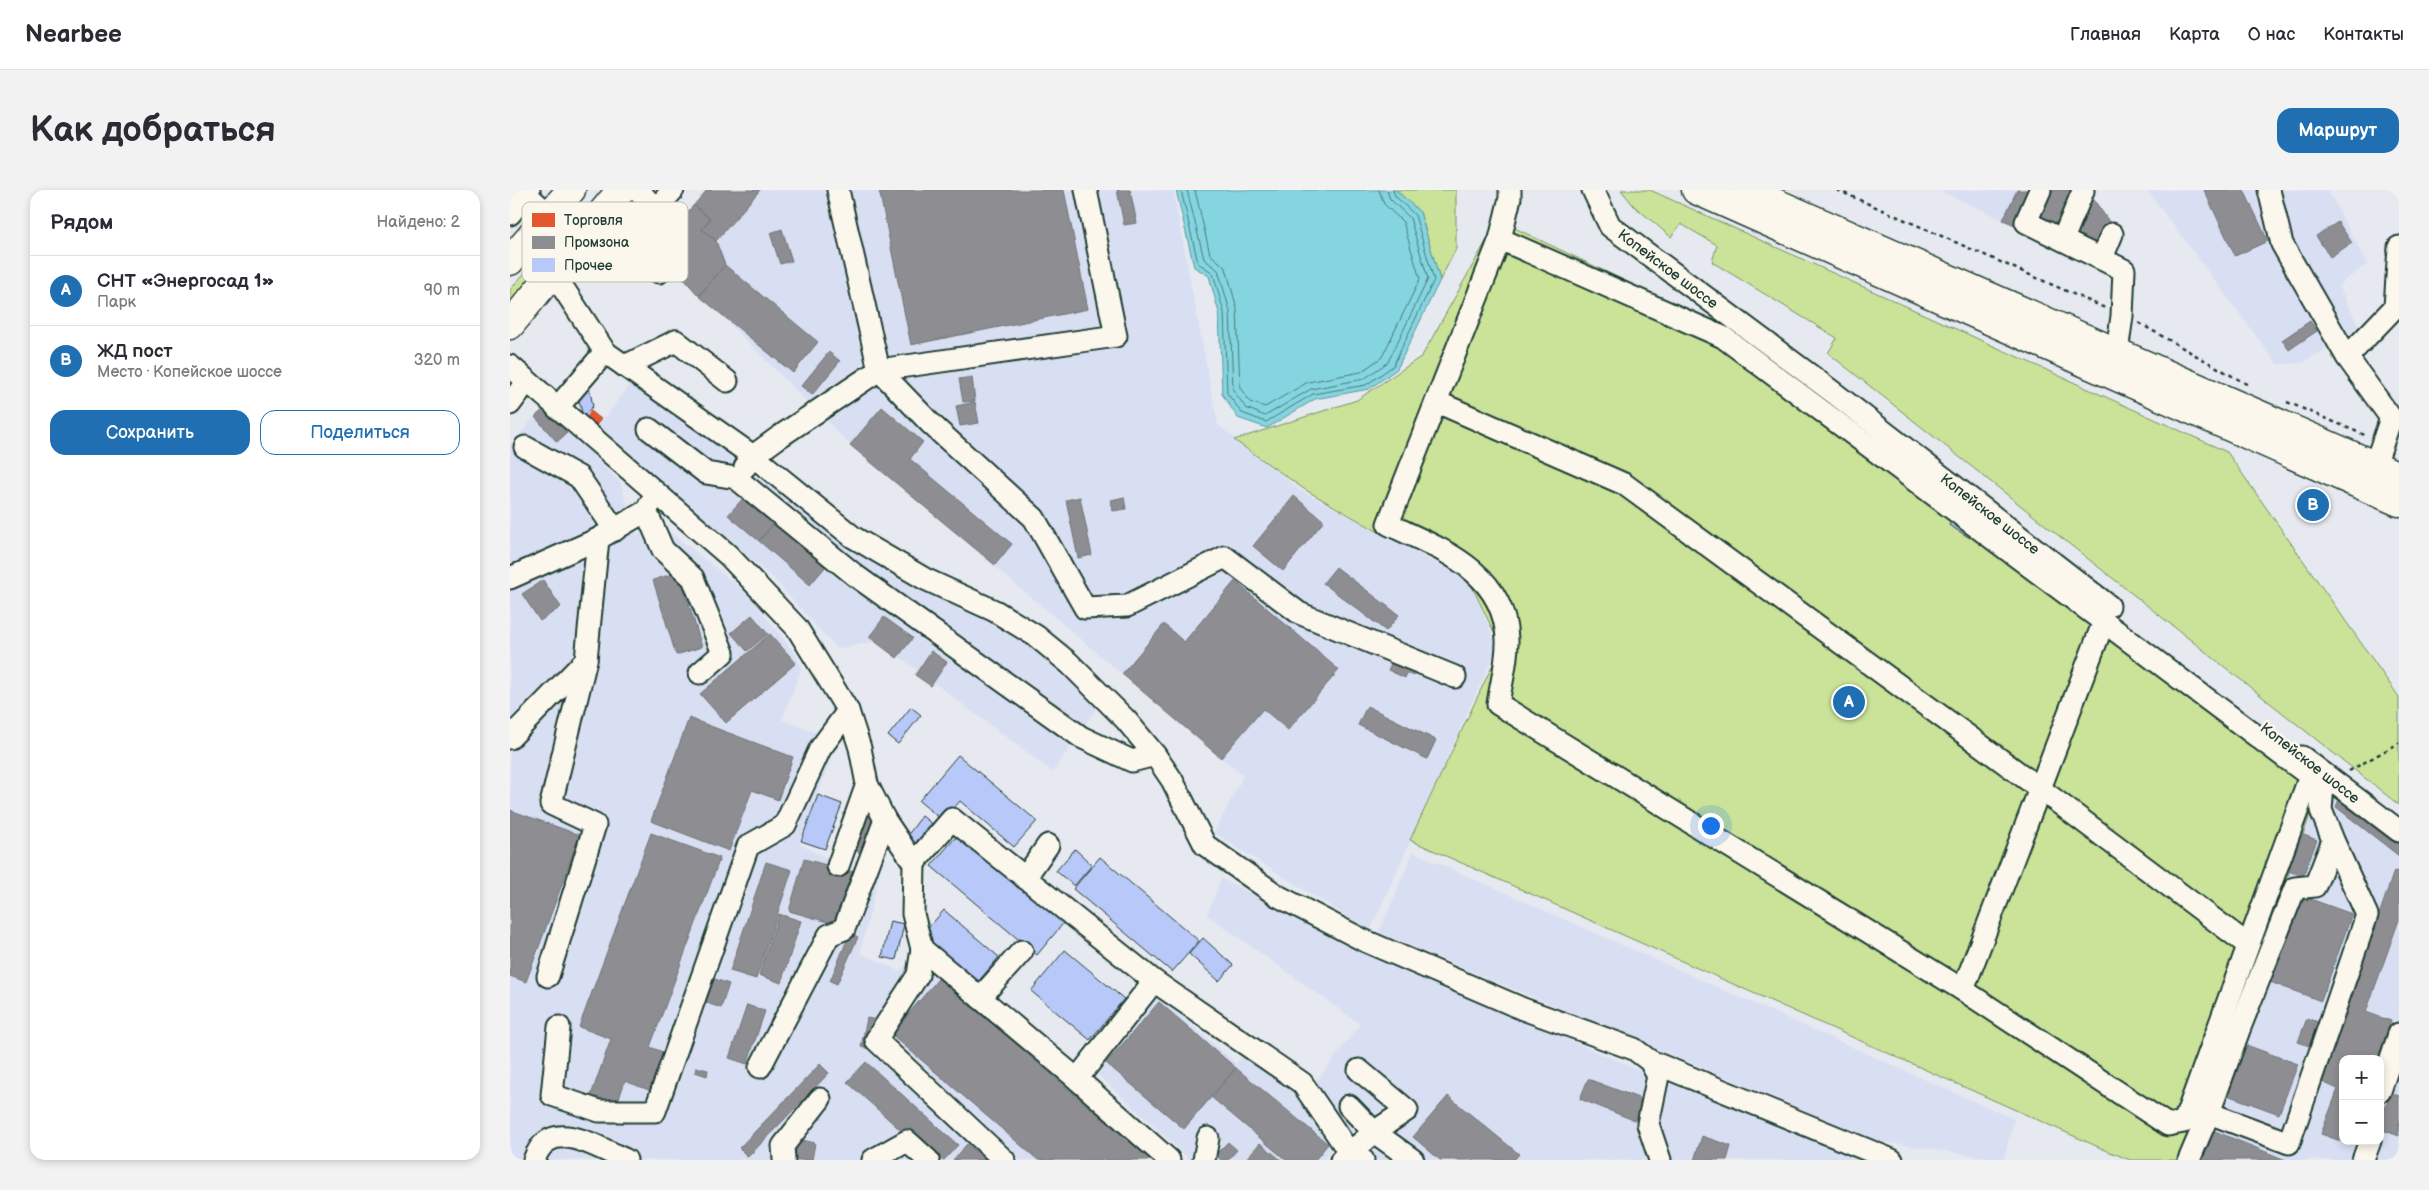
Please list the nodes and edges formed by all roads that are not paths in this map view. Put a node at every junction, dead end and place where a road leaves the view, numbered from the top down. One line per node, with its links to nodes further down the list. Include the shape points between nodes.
1 (571, 190): 16 (main road)
2 (621, 190): 17 (main road)
3 (638, 190): 18 (street)
4 (673, 190): 19 (street)
5 (838, 190): 34 (street)
6 (1086, 190): 34 (street, via 1116,336)
7 (1510, 190): 22 (street)
8 (1593, 190): 57 (street, Копейское шоссе, via 1610,226 1842,399)
9 (1696, 190): 46 (main road)
10 (1746, 190): 30 (main road)
11 (2040, 190): 23 (street, via 2026,222)
12 (2269, 190): 31 (street, via 2282,244)
13 (2083, 191): 23 (street)
14 (527, 192): 15 (street); 20 (street)
15 (537, 202)
16 (561, 202)
17 (611, 202)
18 (649, 202)
19 (663, 202)
20 (510, 214)
21 (2112, 234): 25 (street)
22 (1500, 239): 37 (street); 50 (street, via 1723,337)
23 (2063, 239): 25 (street)
24 (2399, 247): 31 (street, via 2395,307)
25 (2102, 258): 30 (street, via 2124,270)
26 (544, 282): 28 (main road)
27 (559, 282): 29 (street)
28 (510, 325)
29 (605, 352): 33 (street); 39 (street)
30 (2117, 352): 44 (main road)
31 (2347, 357): 40 (street)
32 (510, 366): 36 (street)
33 (625, 366): 35 (street, via 676,341); 43 (street)
34 (879, 370): 43 (street); 53 (street, via 930,424 1034,518 1085,608 1127,606 1225,557 1299,613)
35 (727, 380)
36 (527, 381): 38 (street); 39 (street)
37 (1437, 402): 59 (street, via 1624,484); 72 (street, via 1388,524 1454,555 1492,591 1507,639 1498,704)
38 (510, 404)
39 (557, 408): 47 (street)
40 (2395, 409): 44 (street)
41 (649, 429): 45 (street, via 706,473)
42 (525, 447): 48 (street, via 579,476)
43 (754, 456): 45 (street); 56 (street, via 853,537 925,579 995,611 1036,636 1069,663 1126,720)
44 (2387, 471)
45 (736, 478): 56 (street, via 856,576 1081,737 1132,761)
46 (2399, 502)
47 (651, 503): 48 (street); 52 (street, via 663,550 692,578 722,653); 54 (street, via 728,555 798,628)
48 (606, 534): 49 (street); 51 (street)
49 (510, 578)
50 (2104, 621): 59 (street); 67 (street, via 2310,776)
51 (586, 660): 55 (street); 70 (street, via 551,804 595,825)
52 (700, 673)
53 (1455, 676)
54 (848, 711): 58 (street); 74 (street, via 820,749 785,825 748,846 655,1111 599,1111 552,1095)
55 (510, 738)
56 (1155, 755): 76 (street, via 1172,780 1205,845 1278,896 1363,940 1524,1009 1634,1050)
57 (2328, 777): 61 (street, Копейское шоссе); 62 (street, via 2321,810)
58 (867, 784): 60 (street); 65 (street)
59 (2039, 788): 67 (street); 72 (street)
60 (886, 820): 64 (street); 77 (street, via 844,929 829,935)
61 (2399, 831)
62 (2334, 840): 83 (street, via 2315,886 2295,888); 83 (street, via 2367,915 2289,1143)
63 (1048, 845): 66 (street)
64 (914, 863): 66 (street, via 952,819); 68 (street, via 913,914)
65 (838, 866)
66 (1025, 878): 71 (street)
67 (2248, 944): 72 (street, via 2184,1122 2168,1125)
68 (922, 949): 73 (street); 93 (street, via 918,975 876,1040)
69 (1022, 951): 73 (street)
70 (548, 976)
71 (1154, 981): 79 (street); 87 (street, via 1302,1083)
72 (1963, 990)
73 (980, 998): 79 (street)
74 (559, 1028)
75 (2399, 1034): 80 (street)
76 (1650, 1061): 97 (street, via 1658,1076 1648,1124); 98 (street)
77 (760, 1067)
78 (1360, 1070): 84 (street, via 1407,1110)
79 (1077, 1079): 94 (street)
80 (2384, 1079)
81 (820, 1099): 90 (street, via 783,1146)
82 (1349, 1106): 84 (street)
83 (2208, 1113): 99 (street)
84 (1374, 1132): 87 (street); 96 (street)
85 (1208, 1138): 95 (street)
86 (2369, 1145): 100 (street)
87 (1351, 1157)
88 (534, 1160): 89 (street, via 538,1149 557,1136 568,1136)
89 (626, 1160)
90 (784, 1160)
91 (873, 1160): 92 (street, via 906,1141)
92 (928, 1160)
93 (1004, 1160)
94 (1169, 1160)
95 (1204, 1160)
96 (1413, 1160)
97 (1660, 1160)
98 (1892, 1160)
99 (2189, 1160)
100 (2363, 1160)

